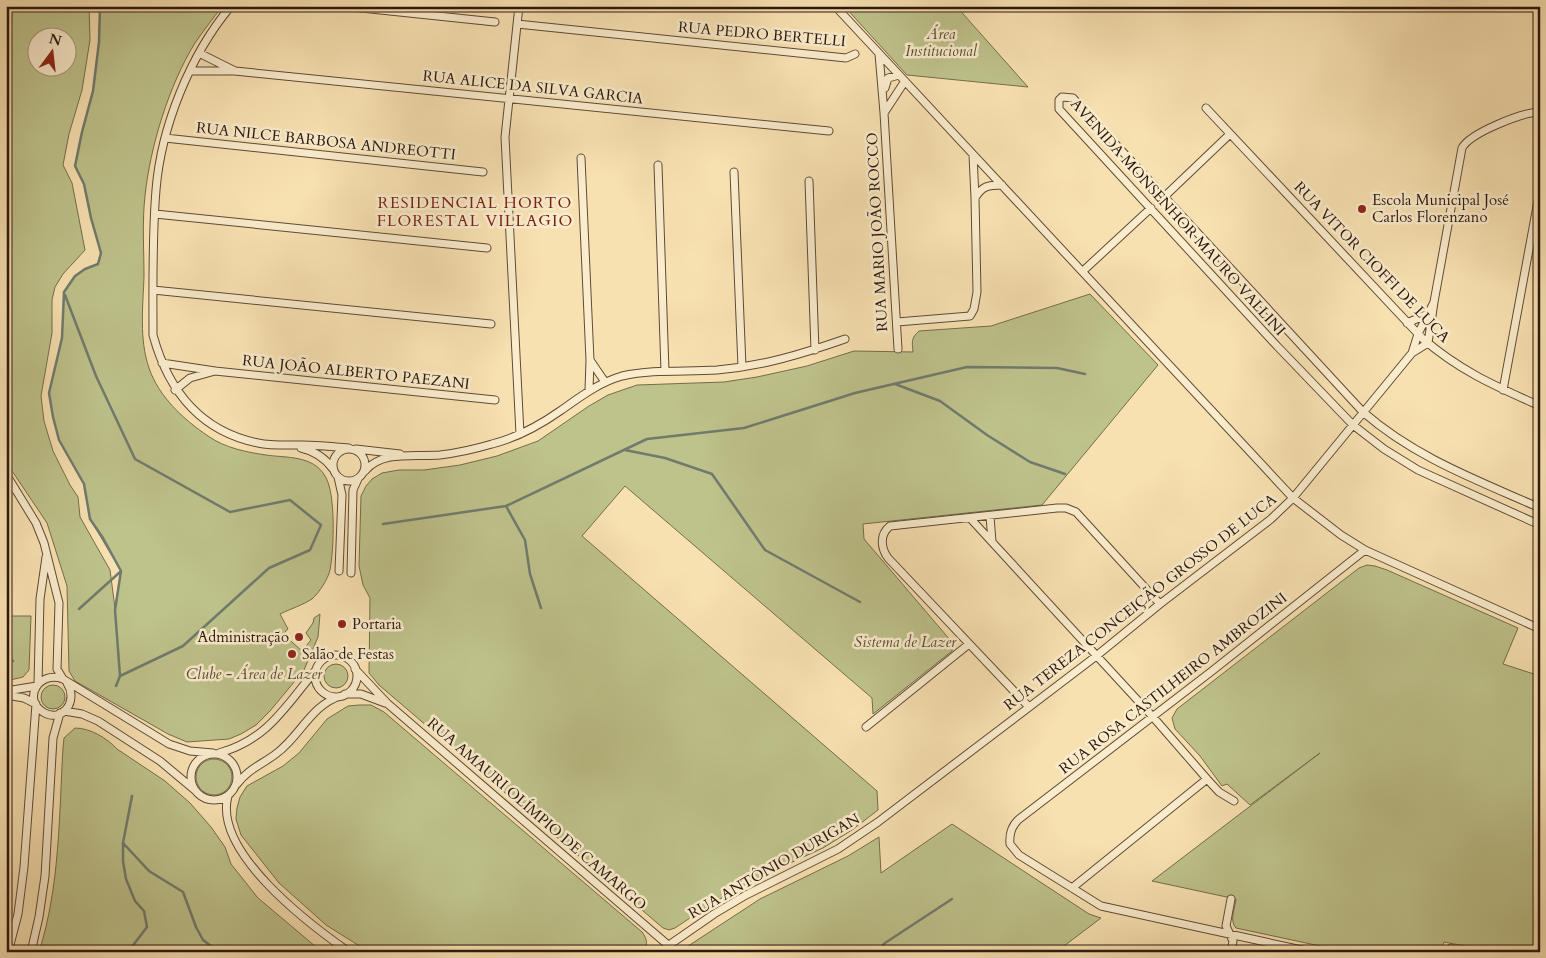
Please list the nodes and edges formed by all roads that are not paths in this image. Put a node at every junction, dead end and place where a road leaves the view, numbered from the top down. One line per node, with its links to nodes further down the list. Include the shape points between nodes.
1 (231, 6): 7 (street)
2 (342, 6): 5 (street)
3 (519, 6): 6 (street)
4 (835, 6): 8 (street)
5 (495, 22)
6 (517, 24): 9 (street, RUA PEDRO BERTELLI, via 846,58); 15 (street)
7 (199, 53): 10 (street); 11 (street, RUA ALICE DA SILVA GARCIA)
8 (879, 53): 12 (street); 14 (street, RUA MARIO JOÃO ROCCO)
9 (855, 54)
10 (190, 71): 11 (street, RUA ALICE DA SILVA GARCIA); 21 (street)
11 (235, 71): 15 (street, RUA ALICE DA SILVA GARCIA)
12 (899, 75): 13 (street); 14 (street, via 888,78)
13 (905, 81): 18 (street, RUA MARIO JOÃO ROCCO); 22 (street)
14 (883, 94): 18 (street, RUA MARIO JOÃO ROCCO)
15 (509, 98): 19 (street, RUA ALICE DA SILVA GARCIA); 63 (street, via 505,137)
16 (1206, 108): 20 (street, RUA VITOR CIOFFI DE LUCA)
17 (1540, 112): 39 (street, RUA TEREZA CONCEIÇÃO GROSSO DE LUCA, via 1515,117 1468,139 1462,148)
18 (884, 113): 41 (street, RUA MARIO JOÃO ROCCO)
19 (829, 131)
20 (1230, 134): 32 (street); 42 (street, RUA VITOR CIOFFI DE LUCA)
21 (166, 138): 25 (street, RUA NILCE BARBOSA ANDREOTTI); 35 (street, via 156,189)
22 (973, 155): 27 (street); 33 (street)
23 (580, 158): 50 (street)
24 (658, 165): 54 (street)
25 (483, 172)
26 (734, 172): 52 (street)
27 (991, 174): 29 (street); 30 (street)
28 (808, 181): 48 (street)
29 (1002, 185): 30 (street); 37 (street)
30 (982, 188): 33 (street)
31 (1540, 190): 58 (street)
32 (1164, 197): 34 (street, AVENIDA MONSENHOR MAURO VALLINI, via 1072,98 1062,97 1059,109); 61 (street, AVENIDA MONSENHOR MAURO VALLINI)
33 (975, 198): 41 (street, via 977,292 970,316)
34 (1151, 208): 37 (street); 62 (street, AVENIDA MONSENHOR MAURO VALLINI)
35 (155, 214): 36 (street); 38 (street)
36 (487, 248)
37 (1082, 270): 71 (street)
38 (153, 290): 43 (street); 51 (street, via 153,335)
39 (1434, 302): 40 (street, RUA TEREZA CONCEIÇÃO GROSSO DE LUCA); 46 (street, RUA TEREZA CONCEIÇÃO GROSSO DE LUCA)
40 (1428, 314): 42 (street); 44 (street, RUA TEREZA CONCEIÇÃO GROSSO DE LUCA)
41 (897, 322): 47 (street, RUA MARIO JOÃO ROCCO)
42 (1407, 323): 44 (street, RUA VITOR CIOFFI DE LUCA)
43 (491, 324)
44 (1418, 334): 46 (street, RUA VITOR CIOFFI DE LUCA); 49 (street, RUA TEREZA CONCEIÇÃO GROSSO DE LUCA)
45 (845, 339): 48 (street)
46 (1428, 344): 49 (street, RUA TEREZA CONCEIÇÃO GROSSO DE LUCA); 58 (street, RUA VITOR CIOFFI DE LUCA, via 1461,368)
47 (898, 349)
48 (815, 350): 52 (street)
49 (1412, 353): 61 (street, RUA TEREZA CONCEIÇÃO GROSSO DE LUCA)
50 (590, 360): 55 (street); 57 (street)
51 (162, 363): 53 (street, RUA JOÃO ALBERTO PAEZANI); 56 (street)
52 (742, 367): 54 (street)
53 (215, 371): 56 (street, RUA JOÃO ALBERTO PAEZANI, via 190,378); 59 (street, RUA JOÃO ALBERTO PAEZANI)
54 (665, 371): 55 (street)
55 (605, 382): 57 (street)
56 (175, 390): 64 (street, via 190,408 222,431 259,443)
57 (589, 390): 63 (street)
58 (1504, 390): 60 (street, RUA VITOR CIOFFI DE LUCA)
59 (495, 400)
60 (1540, 406)
61 (1363, 412): 62 (street, RUA TEREZA CONCEIÇÃO GROSSO DE LUCA); 72 (street, AVENIDA MONSENHOR MAURO VALLINI, via 1428,458)
62 (1353, 424): 71 (street, RUA TEREZA CONCEIÇÃO GROSSO DE LUCA); 75 (street, AVENIDA MONSENHOR MAURO VALLINI, via 1418,470)
63 (520, 434): 66 (street, via 494,444 456,452)
64 (284, 445): 65 (street); 68 (street, via 316,454)
65 (352, 448): 66 (street); 67 (street, via 362,454); 68 (street, via 337,454 333,461)
66 (413, 456): 67 (street, via 379,460)
67 (365, 471): 70 (street)
68 (335, 472): 70 (street, via 343,480); 79 (street, via 342,495)
69 (6, 474): 78 (street, via 36,523)
70 (358, 479): 80 (street, via 353,490)
71 (1293, 498): 77 (street); 81 (street, RUA TEREZA CONCEIÇÃO GROSSO DE LUCA, via 1271,519)
72 (1540, 508)
73 (990, 516): 74 (street); 76 (street); 81 (street, via 1057,508 1076,512)
74 (970, 518): 76 (street); 83 (street, via 895,524 886,530 882,541 888,558)
75 (1540, 526)
76 (992, 542): 84 (street)
77 (1365, 550): 82 (street); 97 (street, RUA ROSA CASTILHEIRO AMBROZINI)
78 (46, 555): 87 (street, via 59,603 58,669); 88 (street, via 40,599)
79 (339, 572)
80 (351, 573)
81 (1160, 604): 84 (street, RUA TEREZA CONCEIÇÃO GROSSO DE LUCA)
82 (1540, 629)
83 (969, 644): 94 (street); 99 (street)
84 (1095, 657): 94 (street, RUA TEREZA CONCEIÇÃO GROSSO DE LUCA); 97 (street)
85 (355, 669): 86 (street, via 348,659 335,655 322,660); 91 (street, via 356,682); 93 (street, RUA AMAURI OLÍMPIO DE CAMARGO)
86 (315, 671): 91 (street, via 315,681 320,690 329,696); 100 (street, via 260,734 235,748)
87 (65, 681): 88 (street, via 52,677); 95 (street, via 72,698 68,708); 100 (street, via 169,744 190,751)
88 (37, 685): 89 (street); 92 (street, via 34,694)
89 (6, 691)
90 (6, 695): 92 (street)
91 (343, 695): 93 (street, RUA AMAURI OLÍMPIO DE CAMARGO, via 361,694); 102 (street, via 323,705 287,745 251,769)
92 (36, 704): 96 (street); 98 (street)
93 (388, 704): 110 (street, RUA AMAURI OLÍMPIO DE CAMARGO)
94 (1028, 707): 106 (street, RUA TEREZA CONCEIÇÃO GROSSO DE LUCA)
95 (62, 712): 96 (street); 103 (street, via 88,716 106,726 160,761); 112 (street, via 53,738 46,876)
96 (48, 714): 98 (street, via 40,717)
97 (1153, 717): 101 (street); 107 (street, RUA ROSA CASTILHEIRO AMBROZINI, via 1011,828 1010,844 1019,854)
98 (34, 726): 111 (street, via 23,878)
99 (866, 727)
100 (215, 753): 102 (street, via 227,757 234,764 238,772); 103 (street, via 199,759 193,768 191,778)
101 (1207, 779): 105 (street); 107 (street)
102 (236, 786): 104 (street)
103 (196, 791): 104 (street, via 211,800)
104 (228, 796): 113 (street, via 226,810 231,832 258,873 305,919)
105 (1234, 801)
106 (878, 822): 110 (street, RUA ANTÔNIO DURIGAN, via 838,848 738,900)
107 (1072, 888): 109 (street, via 1101,906)
108 (1231, 899): 109 (street, via 1226,926)
109 (1230, 935): 115 (street, via 1233,942); 116 (street)
110 (668, 945): 114 (street, RUA ANTÔNIO DURIGAN)
111 (8, 952)
112 (31, 952)
113 (349, 952)
114 (659, 952)
115 (1231, 952)
116 (1311, 952)

